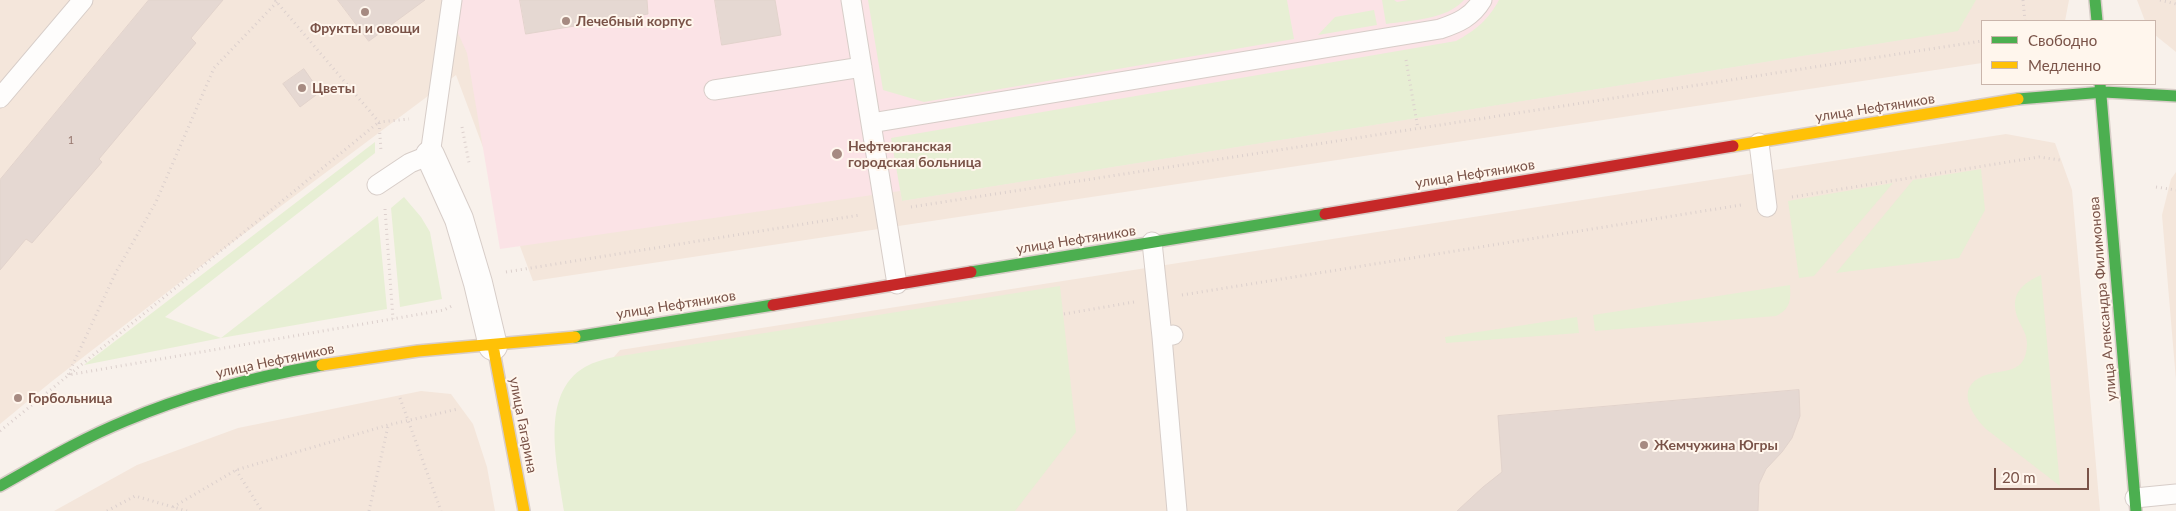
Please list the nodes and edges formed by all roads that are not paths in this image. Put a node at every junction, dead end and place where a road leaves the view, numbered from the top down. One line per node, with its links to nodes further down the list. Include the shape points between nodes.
1 (83, 0): 11 (lane)
2 (452, 0): 14 (lane)
3 (851, 0): 7 (lane)
4 (1482, 0): 12 (lane, via 1476,10 1461,22 1440,29)
5 (2095, 0): 6 (main road)
6 (2097, 20)
7 (862, 67): 9 (lane); 12 (lane)
8 (2100, 88): 10 (main road, улица Нефтяников); 13 (main road, улица Нефтяников); 22 (main road, улица Александра Филимонова)
9 (714, 90)
10 (2176, 96)
11 (0, 98)
12 (871, 123): 18 (lane)
13 (1758, 143): 16 (lane); 17 (main road, улица Нефтяников)
14 (430, 155): 15 (lane); 19 (street, via 459,219)
15 (380, 182)
16 (1767, 204)
17 (1152, 242): 18 (main road, улица Нефтяников); 24 (lane, via 1158,298 1168,336)
18 (897, 284): 19 (main road, улица Нефтяников, via 589,335)
19 (493, 346): 20 (main road, улица Нефтяников, via 333,363 221,388 165,405 105,430); 23 (main road, улица Гагарина)
20 (0, 486)
21 (2176, 494): 22 (lane)
22 (2135, 504)
23 (524, 511)
24 (1177, 511)

